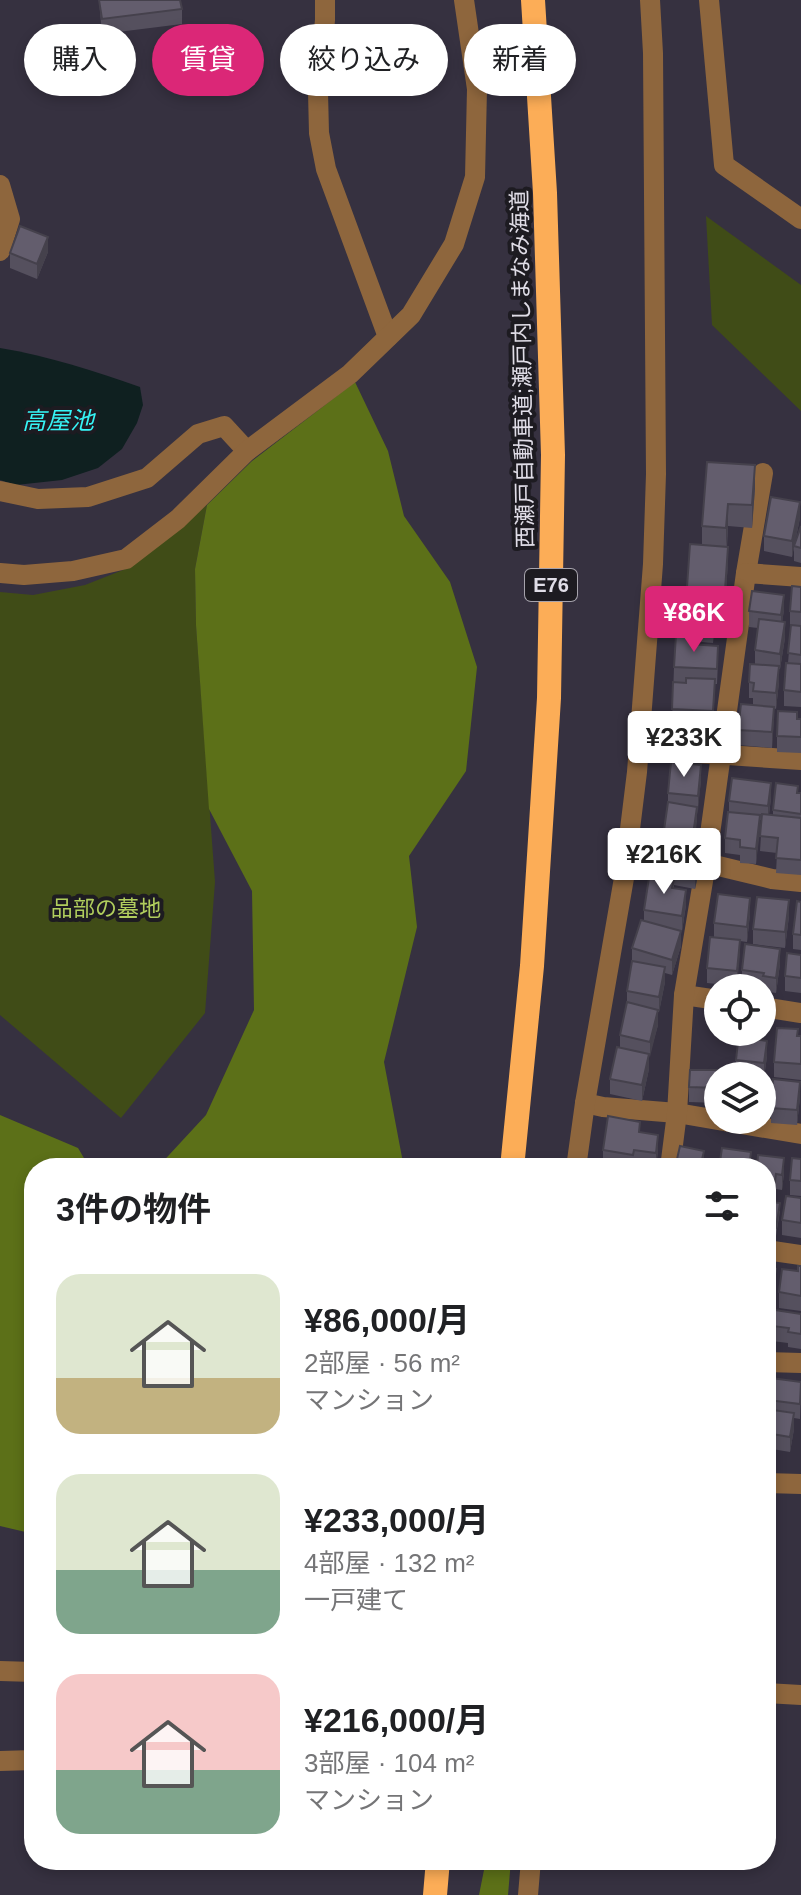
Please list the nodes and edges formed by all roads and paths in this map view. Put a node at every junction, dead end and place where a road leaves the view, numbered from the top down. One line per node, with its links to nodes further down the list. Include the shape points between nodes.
1 (325, 0): 9 (street, via 319,133 326,169)
2 (464, 0): 9 (street, via 477,89 475,177 454,244 411,315)
3 (533, 0): 28 (highway, 西瀬戸自動車道;瀬戸内しまなみ海道 / E76, via 553,455 550,668 532,966)
4 (650, 0): 16 (street, via 656,474)
5 (709, 0): 7 (street, via 724,165)
6 (0, 185): 8 (street, via 10,219)
7 (801, 219)
8 (0, 251)
9 (388, 337): 10 (street, via 350,374)
10 (247, 451): 12 (street, via 224,426 198,434 147,478 88,497 38,499); 13 (street, via 178,519 126,559 73,571)
11 (763, 473): 14 (street)
12 (0, 491)
13 (0, 573)
14 (746, 573): 15 (street); 17 (street)
15 (801, 577)
16 (638, 749): 17 (street); 25 (street, via 624,878)
17 (720, 754): 18 (street); 19 (street)
18 (801, 760)
19 (706, 863): 20 (street); 21 (street)
20 (801, 882)
21 (684, 995): 22 (street); 26 (street)
22 (704, 998)
23 (776, 1009): 24 (street)
24 (801, 1013)
25 (585, 1103): 26 (street); 29 (street)
26 (677, 1113): 27 (street); 30 (street)
27 (801, 1134)
28 (513, 1158)
29 (577, 1158)
30 (671, 1158)
31 (776, 1251): 32 (street)
32 (801, 1255)
33 (776, 1362): 34 (street)
34 (801, 1363)
35 (776, 1483): 36 (street)
36 (801, 1484)
37 (0, 1671): 38 (street)
38 (24, 1672)
39 (776, 1694): 40 (street)
40 (801, 1695)
41 (24, 1760): 42 (street)
42 (0, 1761)
43 (437, 1870): 45 (highway)
44 (530, 1870): 46 (street)
45 (435, 1895)
46 (528, 1895)

